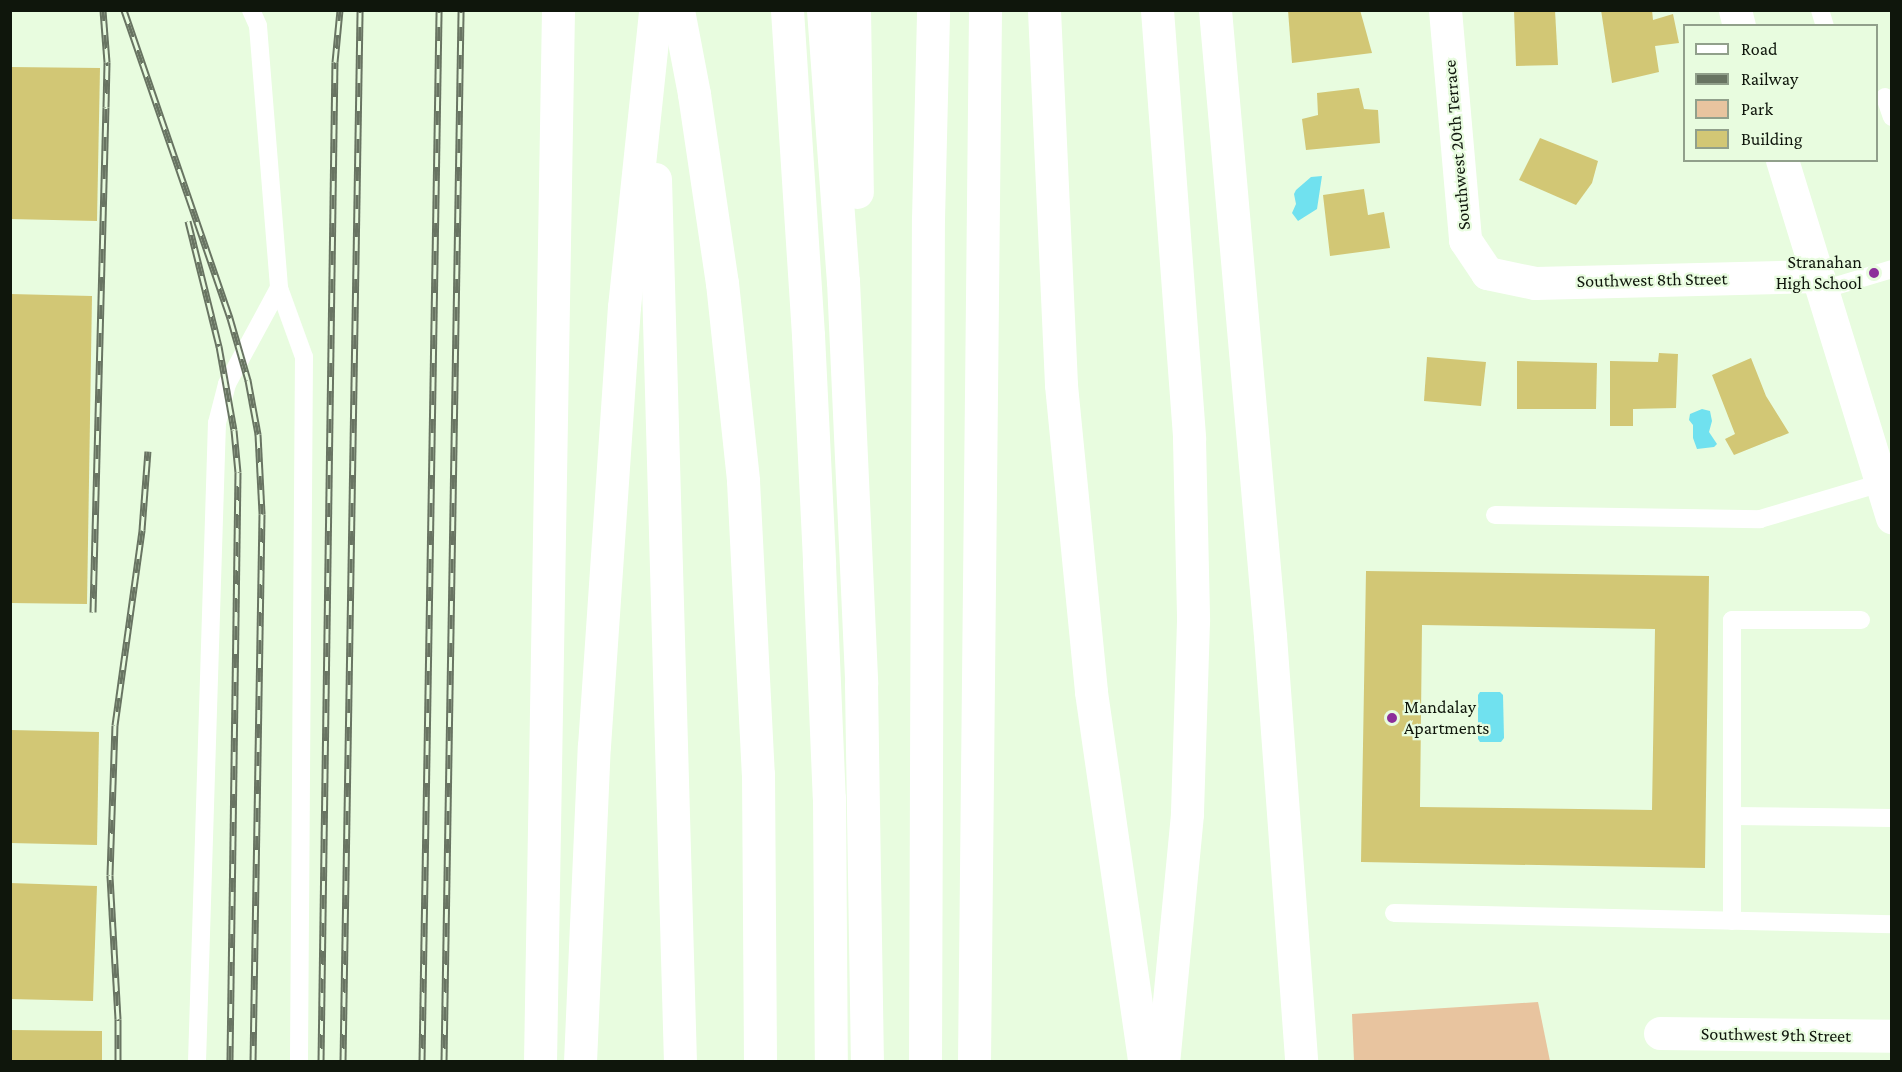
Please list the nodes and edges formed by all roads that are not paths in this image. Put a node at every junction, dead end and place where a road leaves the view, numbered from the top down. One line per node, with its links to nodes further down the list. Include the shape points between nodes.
1 (251, 10): 23 (lane, via 258,26)
2 (558, 10): 38 (main road)
3 (655, 10): 15 (main road)
4 (678, 10): 41 (main road, via 710,196 736,398 750,570 758,774)
5 (787, 10): 42 (main road, via 808,335 829,798)
6 (823, 10): 27 (main road, via 843,281)
7 (854, 10): 27 (main road, via 859,279 867,432)
8 (917, 10): 19 (main road)
9 (933, 10): 19 (main road)
10 (985, 10): 45 (main road)
11 (1044, 10): 46 (main road, via 1061,386 1092,692)
12 (1157, 10): 47 (main road, via 1190,439 1193,621 1182,875)
13 (1215, 10): 48 (main road, via 1272,660)
14 (1445, 10): 21 (main road, Southwest 20th Terrace, via 1465,240)
15 (652, 51): 39 (main road, via 623,319 594,746); 40 (main road)
16 (1884, 98): 17 (lane)
17 (1892, 117)
18 (1783, 162): 22 (main road)
19 (928, 219): 44 (main road)
20 (1892, 269): 22 (lane)
21 (1487, 273): 22 (main road, Southwest 8th Street, via 1536,283)
22 (1820, 283): 24 (main road)
23 (279, 288): 36 (lane, via 226,384 217,423); 37 (lane, via 304,357)
24 (1881, 483): 25 (lane, via 1760,519); 26 (main road)
25 (1495, 515)
26 (1892, 517)
27 (856, 566): 43 (main road)
28 (1861, 620): 29 (lane, via 1732,620)
29 (1732, 816): 30 (lane); 32 (lane)
30 (1892, 818)
31 (1394, 913): 32 (lane)
32 (1732, 921): 33 (lane)
33 (1892, 924)
34 (1660, 1033): 35 (main road, Southwest 9th Street)
35 (1892, 1036)
36 (197, 1062)
37 (299, 1062)
38 (540, 1062)
39 (580, 1062)
40 (680, 1062)
41 (760, 1062)
42 (831, 1062)
43 (867, 1062)
44 (925, 1062)
45 (974, 1062)
46 (1144, 1062)
47 (1163, 1062)
48 (1301, 1062)

